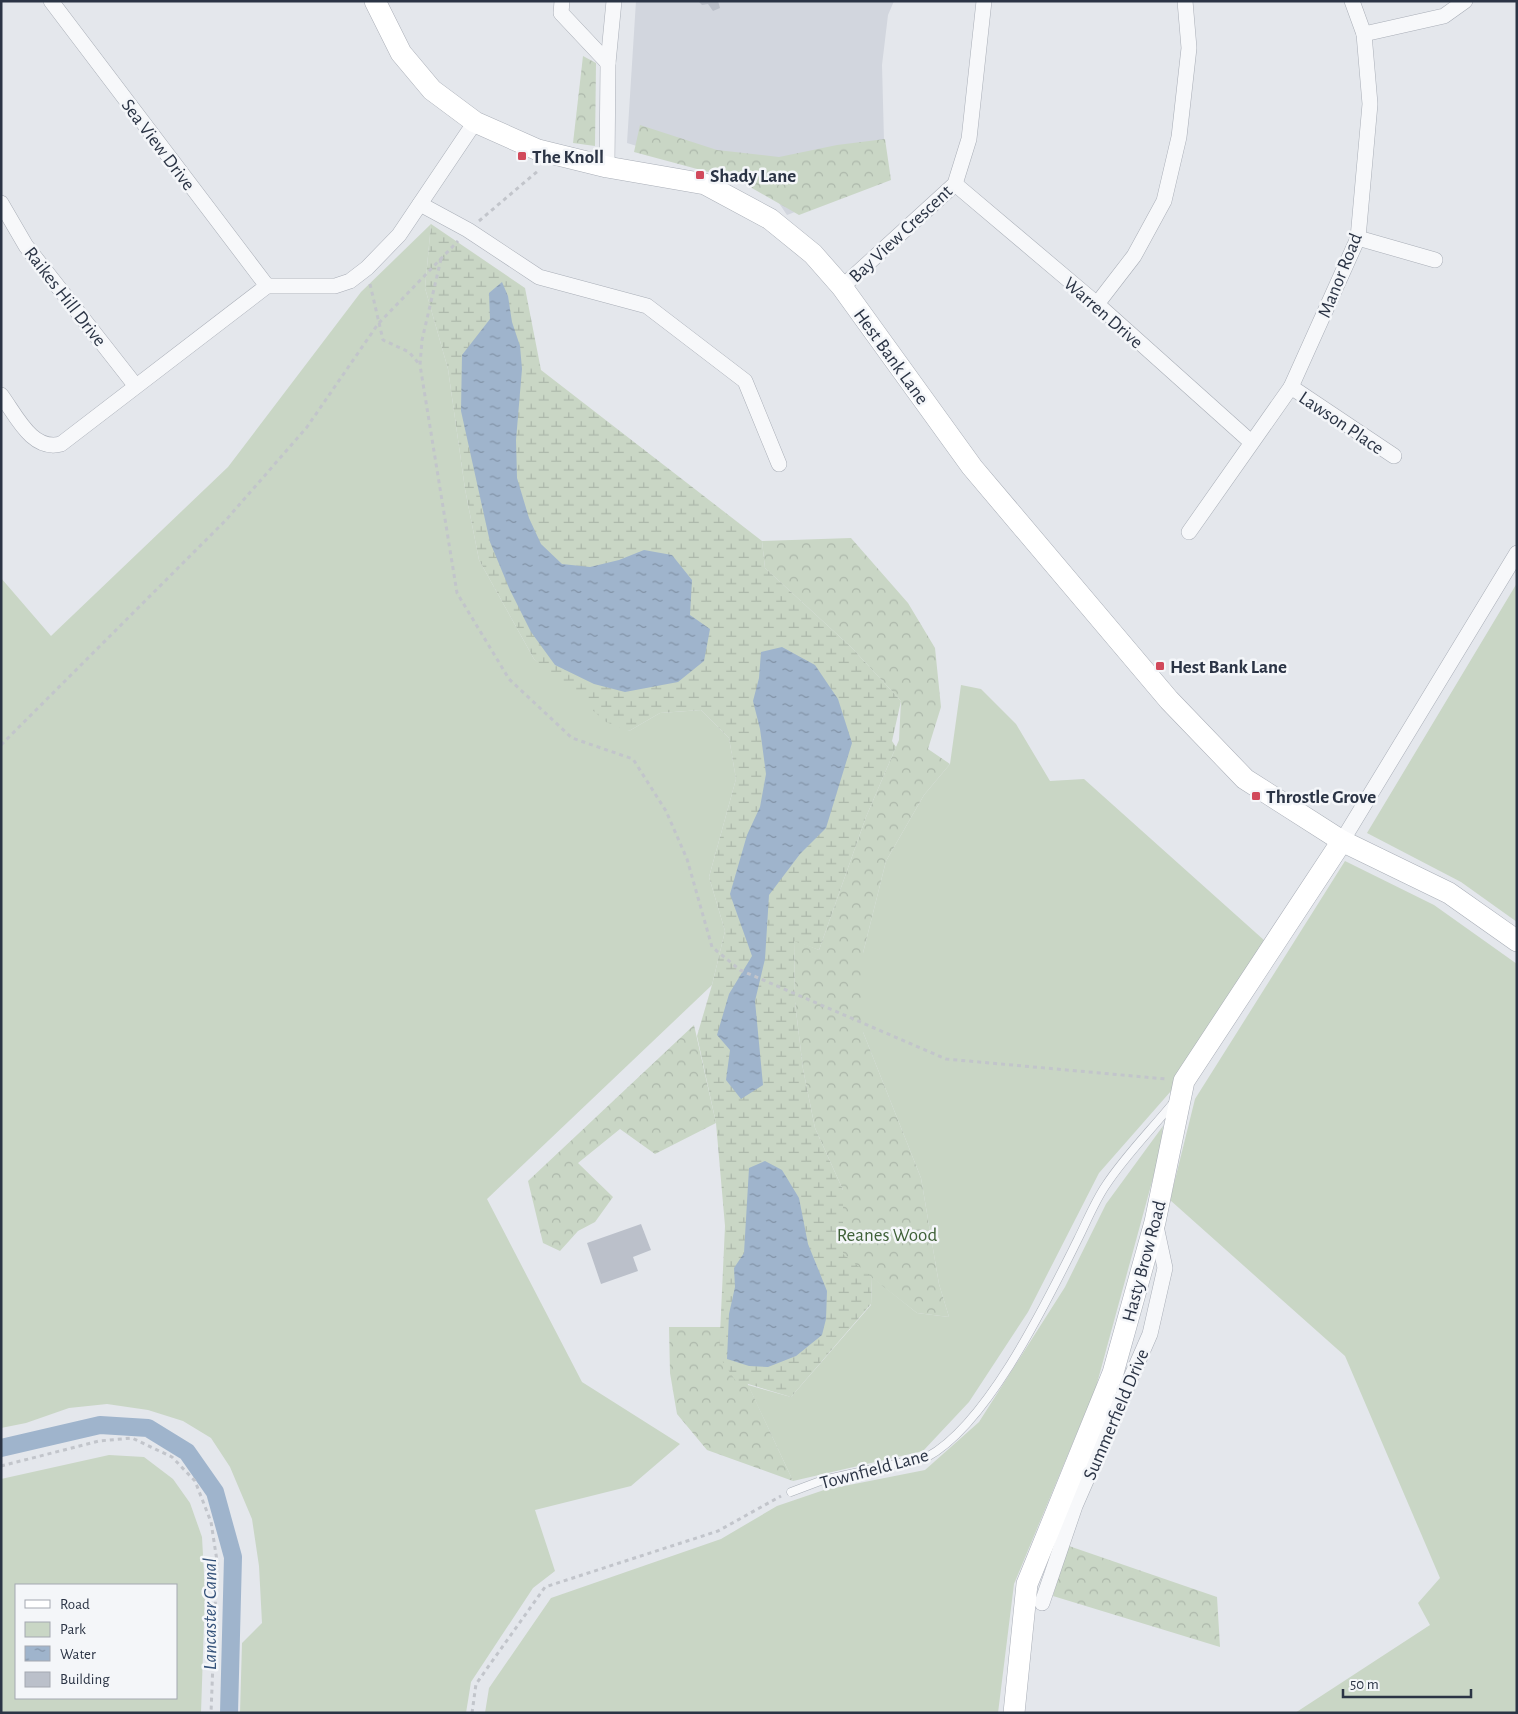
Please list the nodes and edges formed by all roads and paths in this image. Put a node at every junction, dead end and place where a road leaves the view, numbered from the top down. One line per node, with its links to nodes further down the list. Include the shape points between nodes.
1 (52, 1): 22 (street, Sea View Drive)
2 (375, 1): 11 (street, Hest Bank Lane, via 401,53 432,90)
3 (562, 1): 10 (street, via 561,12)
4 (614, 1): 10 (street)
5 (984, 1): 14 (street, Bay View Crescent, via 969,139)
6 (1185, 1): 24 (street, via 1188,58 1180,137 1164,201 1134,256)
7 (1352, 1): 9 (street, Manor Road)
8 (1465, 1): 9 (street, via 1444,16)
9 (1364, 34): 18 (street, Manor Road, via 1370,104)
10 (608, 63): 13 (street)
11 (475, 122): 12 (street, Hest Bank Lane); 16 (street)
12 (557, 155): 13 (street, Hest Bank Lane); 17 (path)
13 (607, 167): 23 (street, Hest Bank Lane, via 705,184 770,219 813,254)
14 (955, 184): 23 (street, Bay View Crescent); 24 (street, Warren Drive)
15 (1, 203): 27 (street, Raikes Hill Drive, via 26,246)
16 (420, 204): 17 (street); 21 (street, via 399,235)
17 (468, 230): 19 (path); 32 (street, via 539,277 647,306 745,381)
18 (1358, 238): 20 (street); 28 (street, Manor Road)
19 (441, 260): 25 (path); 26 (path, via 422,340)
20 (1435, 260)
21 (368, 268): 22 (street, via 350,281 335,286); 25 (path)
22 (266, 286): 27 (street)
23 (842, 287): 36 (street, Hest Bank Lane, via 972,467 1169,700 1245,779)
24 (1097, 304): 30 (street, Warren Drive)
25 (378, 324): 26 (path, via 383,340 409,352); 35 (path, via 307,427 226,520)
26 (420, 365): 38 (path, via 458,593 509,679 572,738 632,759 666,811 687,860 712,947 740,970 946,1059)
27 (135, 385): 29 (street, via 61,444 51,447 30,434)
28 (1291, 387): 30 (street, Manor Road); 31 (street, Lawson Place)
29 (1, 395)
30 (1251, 442): 33 (street, Manor Road)
31 (1394, 456)
32 (779, 464)
33 (1189, 532)
34 (1517, 553): 36 (street)
35 (1, 745)
36 (1342, 841): 37 (street, Hest Bank Lane, via 1448,893); 38 (street, Hasty Brow Road)
37 (1517, 941)
38 (1182, 1088): 39 (street, Hasty Brow Road); 41 (lane, Townfield Lane, via 1105,1185 1013,1359 957,1435 927,1457 823,1480)
39 (1155, 1222): 42 (street, Summerfield Drive, via 1165,1268 1150,1334 1076,1506); 45 (street, Hasty Brow Road, via 1113,1374 1027,1584)
40 (1, 1466): 43 (path, via 99,1441 132,1438 172,1457 195,1480 211,1522 217,1560)
41 (791, 1492): 44 (path, via 718,1531 545,1587 476,1684)
42 (1042, 1603)
43 (211, 1713)
44 (472, 1713)
45 (1014, 1713)

